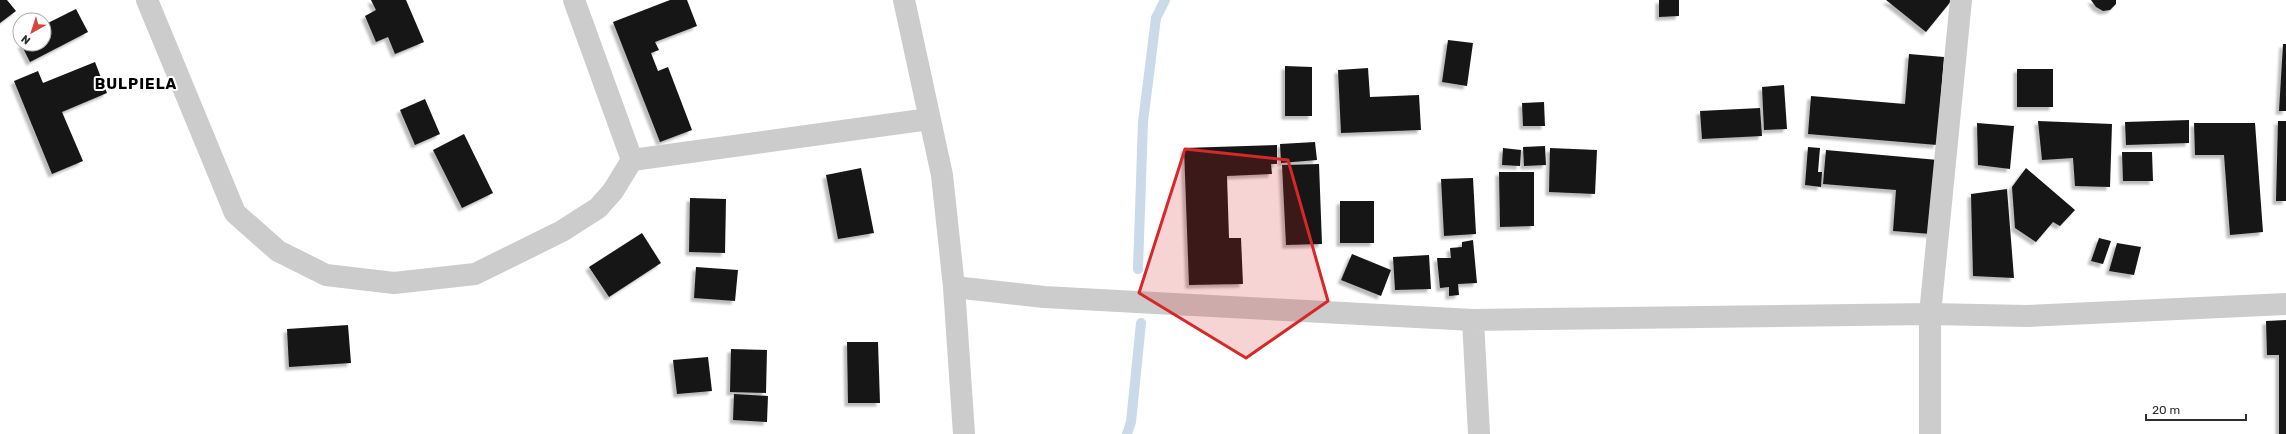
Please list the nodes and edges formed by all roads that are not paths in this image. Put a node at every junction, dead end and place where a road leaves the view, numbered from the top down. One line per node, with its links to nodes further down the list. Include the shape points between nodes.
1 (147, 0): 6 (street, via 235,213 278,251 326,275 394,283 475,274 562,231 598,208 613,191)
2 (574, 0): 6 (street)
3 (904, 0): 5 (street)
4 (1961, 0): 9 (street)
5 (929, 119): 6 (street); 7 (street, via 942,175)
6 (632, 160)
7 (954, 287): 10 (street, via 1044,297); 11 (street)
8 (2286, 304): 9 (street, via 2027,316)
9 (1930, 314): 10 (street); 13 (street)
10 (1473, 320): 12 (street)
11 (964, 434)
12 (1479, 434)
13 (1930, 434)

